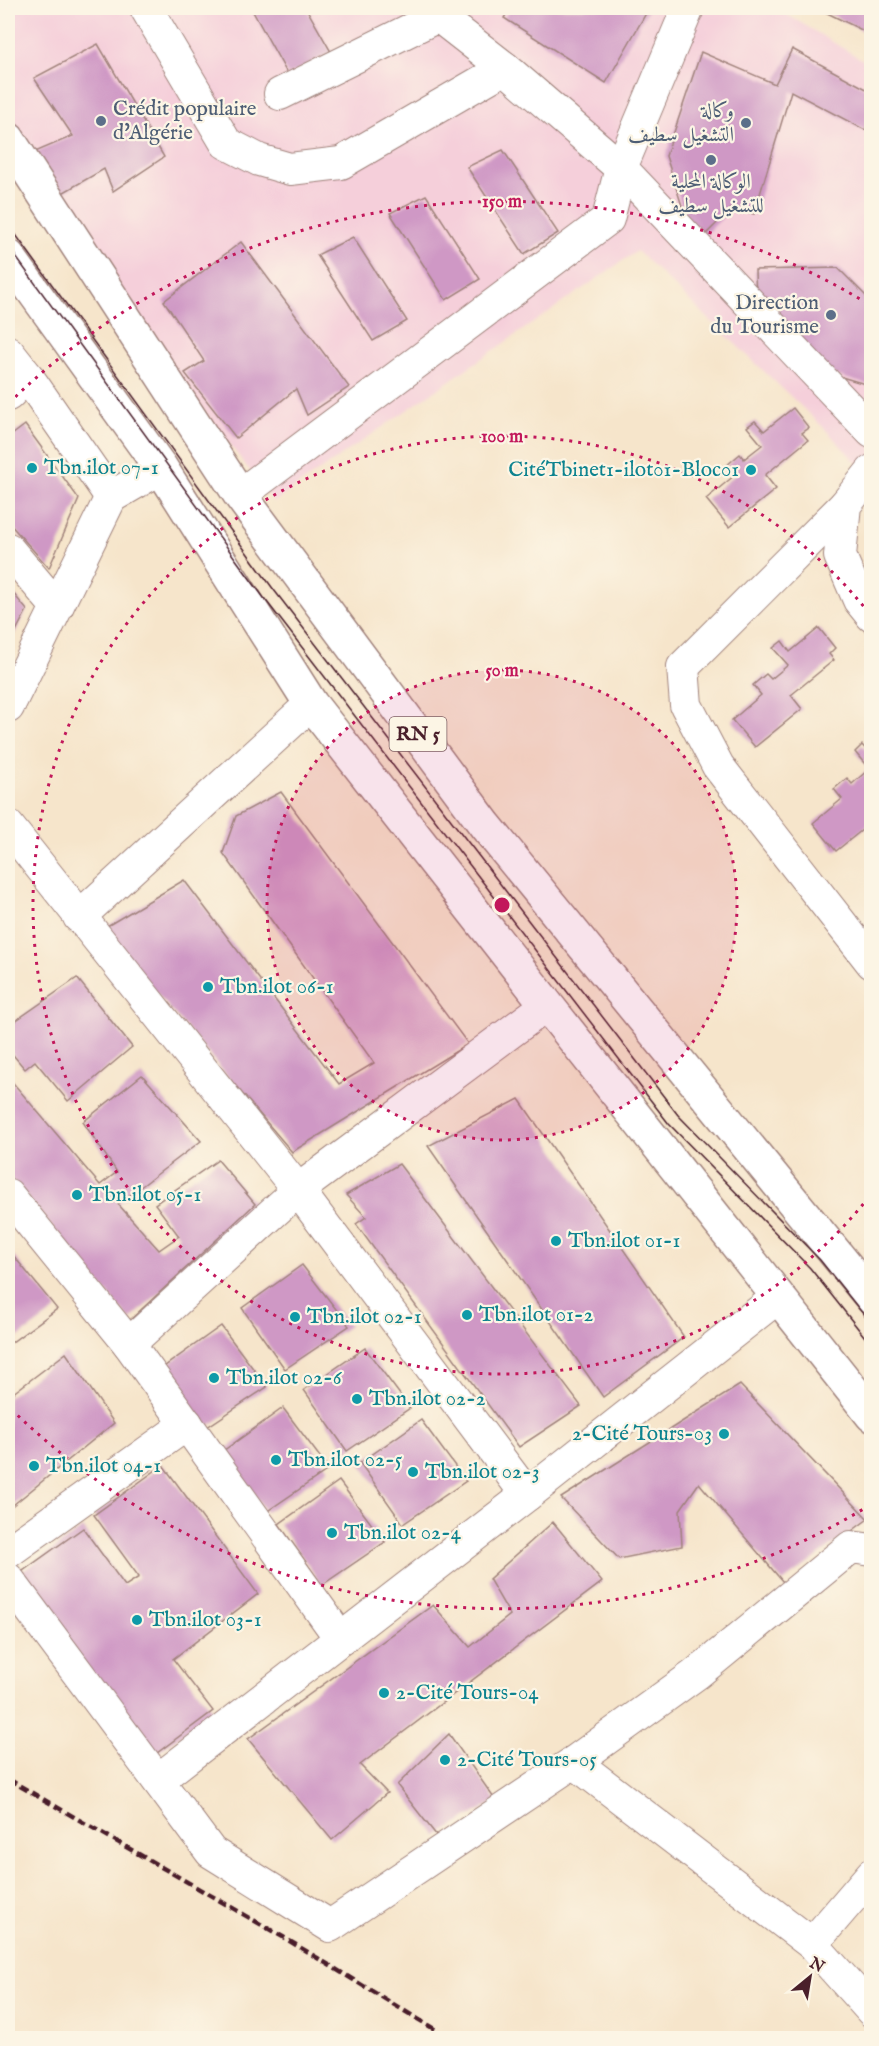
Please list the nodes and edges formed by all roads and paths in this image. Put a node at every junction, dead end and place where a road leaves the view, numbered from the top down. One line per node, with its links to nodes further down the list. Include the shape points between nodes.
1 (146, 8): 4 (street, via 226,143 259,160 290,169 341,162)
2 (688, 8): 7 (street)
3 (433, 12): 4 (street); 5 (street)
4 (505, 68): 7 (street)
5 (280, 94)
6 (8, 139): 14 (main road, RN 5)
7 (621, 168): 11 (street); 14 (street, via 608,219)
8 (8, 256): 12 (main road)
9 (8, 352): 10 (street)
10 (17, 386): 15 (street)
11 (872, 432)
12 (161, 468): 15 (street); 20 (main road)
13 (872, 471): 16 (street)
14 (240, 495): 29 (main road, RN 5, via 485,825)
15 (111, 497): 18 (street)
16 (845, 505): 19 (street, via 840,556 859,600); 24 (street, via 683,667 686,705 718,766)
17 (8, 549): 18 (street)
18 (57, 607): 21 (street)
19 (872, 616)
20 (311, 704): 23 (street); 25 (main road)
21 (8, 707)
22 (8, 826): 23 (street)
23 (80, 917): 26 (street)
24 (872, 963)
25 (547, 1005): 26 (street); 28 (main road)
26 (298, 1190): 30 (street); 33 (street)
27 (8, 1195): 30 (street)
28 (778, 1297): 31 (main road); 33 (street)
29 (872, 1298)
30 (129, 1344): 32 (street)
31 (872, 1415)
32 (187, 1424): 35 (street); 37 (street)
33 (527, 1495): 37 (street)
34 (872, 1550): 38 (street, via 851,1547 696,1674)
35 (8, 1552)
36 (8, 1579): 39 (street)
37 (341, 1639): 39 (street)
38 (574, 1762): 39 (street, via 330,1926 211,1852); 41 (street)
39 (158, 1780)
40 (872, 1874): 41 (street)
41 (812, 1944): 42 (street)
42 (872, 2011)

